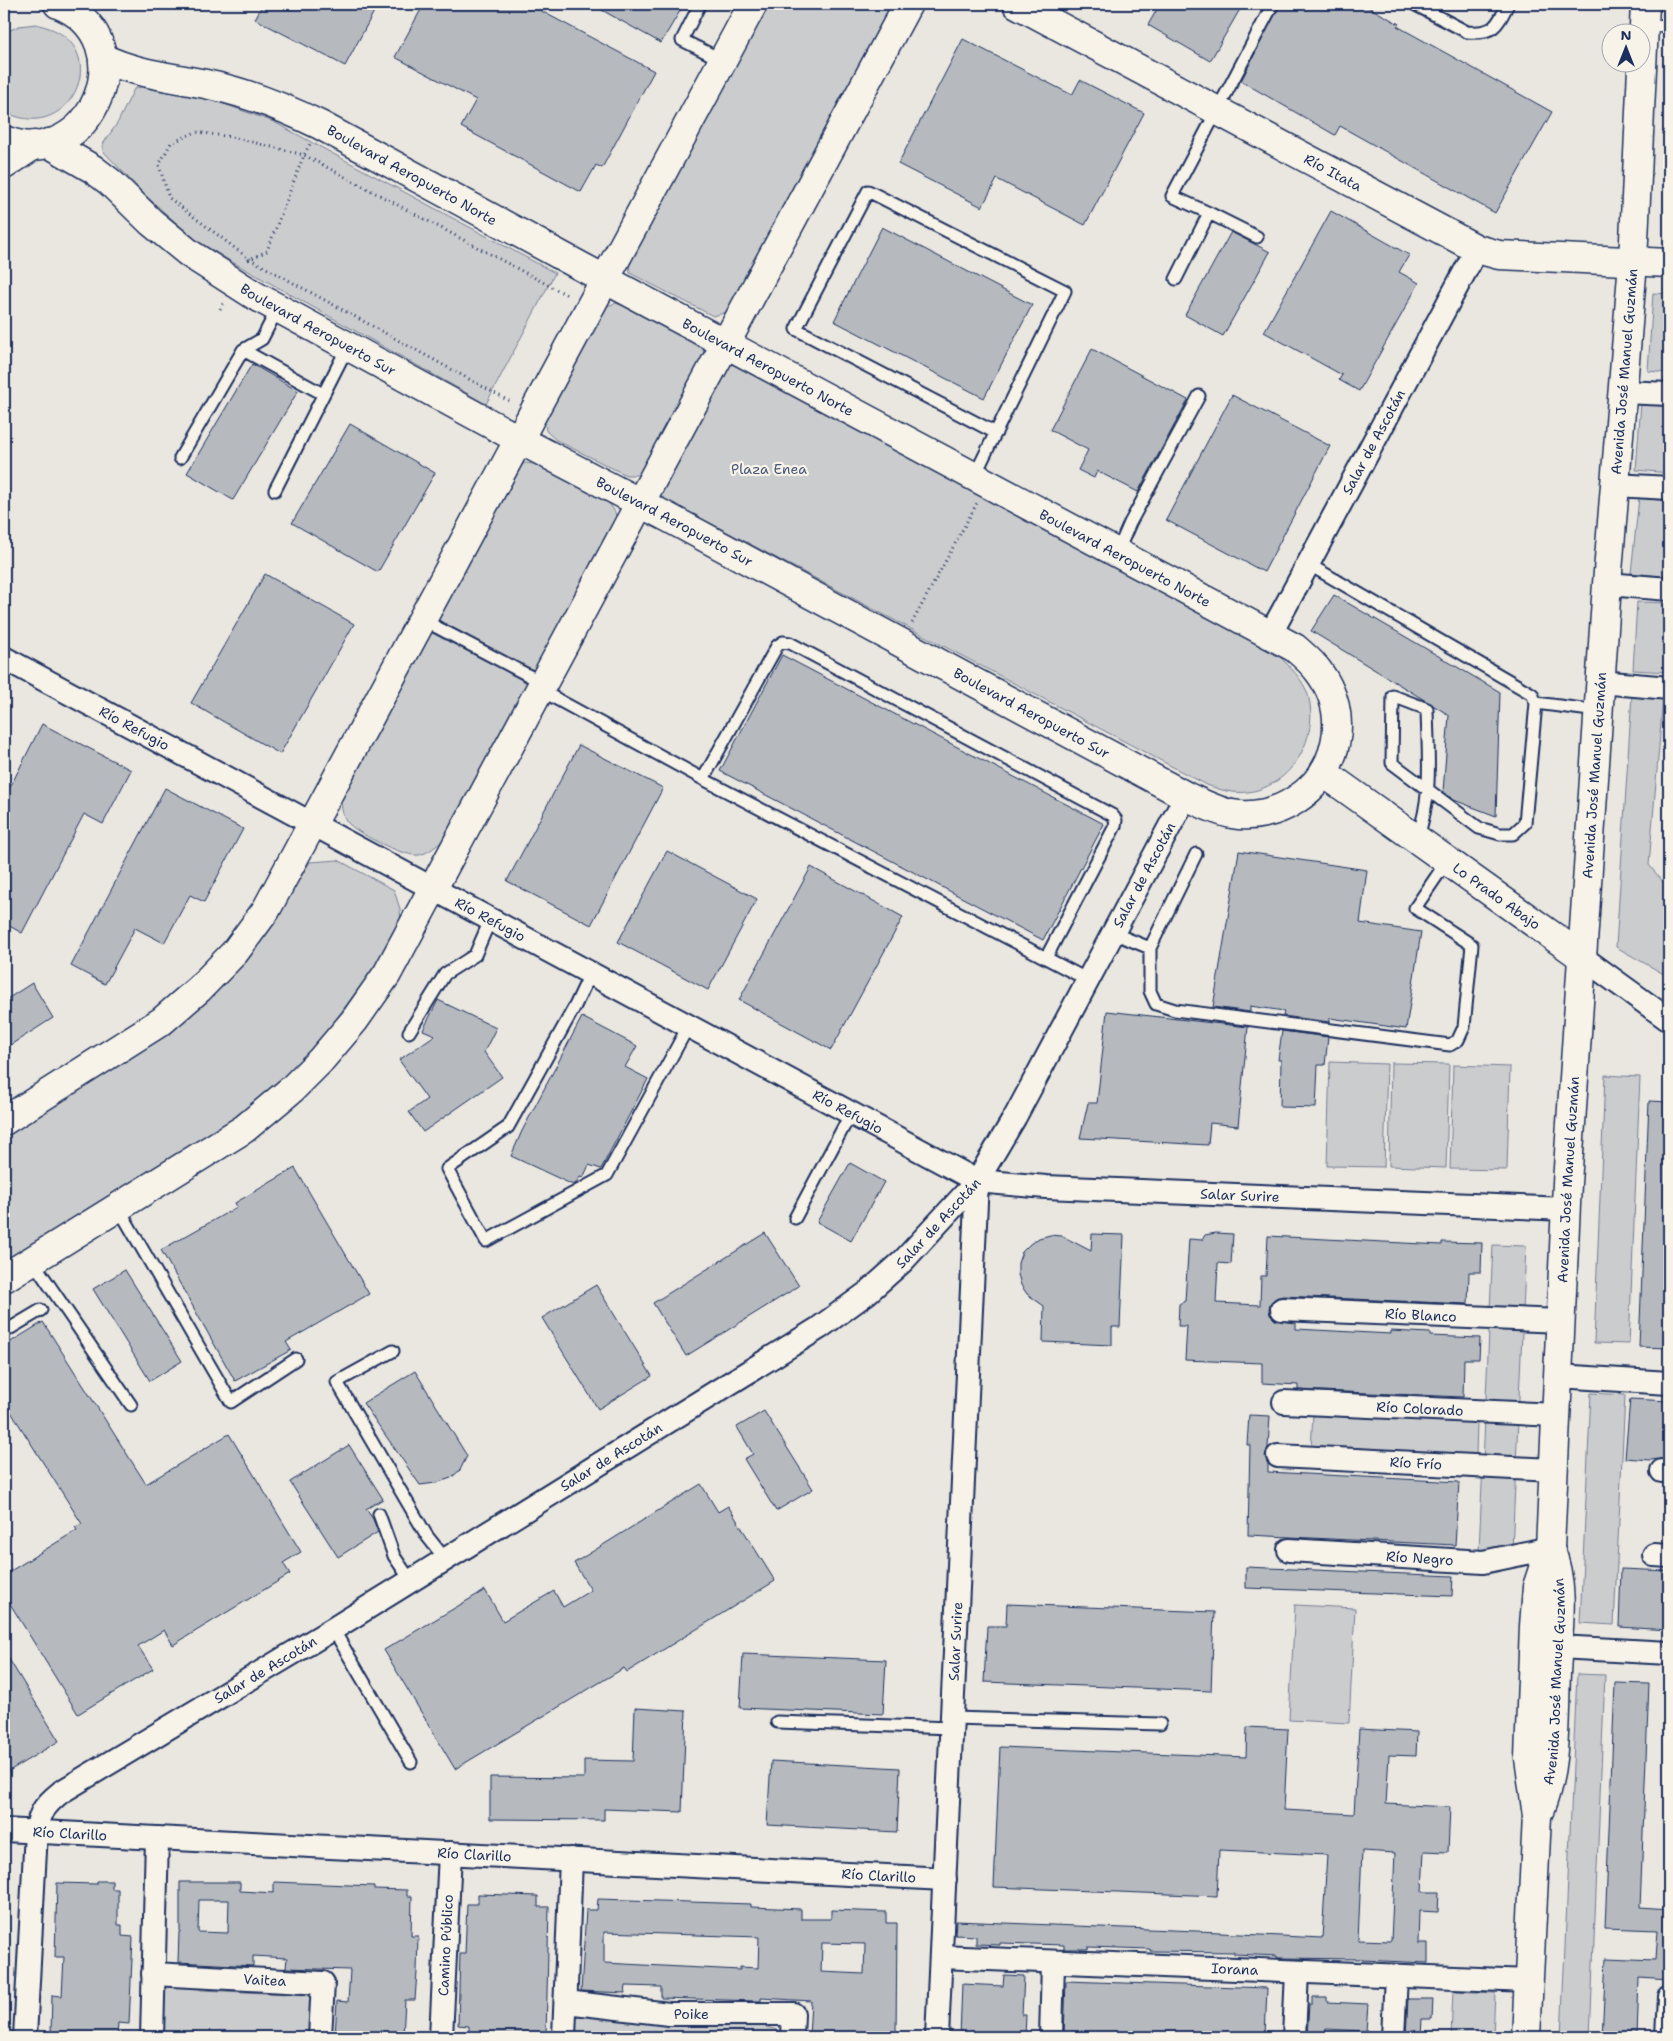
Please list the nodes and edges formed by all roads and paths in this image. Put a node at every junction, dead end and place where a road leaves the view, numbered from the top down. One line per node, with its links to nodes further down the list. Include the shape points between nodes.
1 (58, 4): 12 (street, via 82,19)
2 (96, 4): 12 (street)
3 (700, 4): 13 (lane, via 682,40)
4 (753, 4): 13 (street)
5 (908, 4): 32 (street)
6 (1017, 4): 14 (street, Río Itata)
7 (1273, 4): 14 (lane)
8 (1414, 4): 9 (lane, via 1467,32 1476,33 1493,29)
9 (1508, 4)
10 (1669, 4): 11 (lane)
11 (1651, 15): 24 (street, Avenida José Manuel Guzmán)
12 (100, 48): 15 (street, Boulevard Aeropuerto Norte, via 134,71 244,94); 17 (street, via 102,85 93,110 74,131)
13 (723, 61): 26 (street)
14 (1216, 110): 20 (lane, via 1172,196); 22 (street, Río Itata)
15 (320, 125): 18 (path); 26 (street, Boulevard Aeropuerto Norte)
16 (4, 140): 17 (street, Boulevard Aeropuerto Sur)
17 (41, 144): 19 (street); 28 (street, Boulevard Aeropuerto Sur, via 93,168 169,237)
18 (304, 155): 23 (path, via 267,251); 23 (path, via 232,137 196,132 171,143 159,165 169,198); 29 (path)
19 (4, 165)
20 (1209, 213): 21 (lane); 27 (lane)
21 (1257, 236)
22 (1477, 249): 24 (street, Río Itata, via 1499,255); 50 (street, Salar de Ascotán)
23 (248, 258): 28 (path); 39 (path)
24 (1633, 262): 25 (street, Río Itata); 35 (street, Avenida José Manuel Guzmán)
25 (1669, 263)
26 (606, 279): 32 (street, Boulevard Aeropuerto Norte); 41 (street)
27 (1176, 279)
28 (235, 283): 30 (street, Boulevard Aeropuerto Sur); 31 (path)
29 (567, 295)
30 (278, 308): 33 (street, Boulevard Aeropuerto Sur); 34 (lane, via 262,339)
31 (220, 309)
32 (724, 343): 43 (street, Boulevard Aeropuerto Norte); 47 (street)
33 (348, 346): 36 (lane); 41 (street, Boulevard Aeropuerto Sur)
34 (243, 350): 36 (lane); 42 (lane)
35 (1623, 392): 37 (street); 44 (street, Avenida José Manuel Guzmán)
36 (323, 394): 46 (lane)
37 (1669, 394)
38 (1199, 396): 49 (lane)
39 (509, 401)
40 (996, 433): 40 (lane, via 1065,291 868,191 796,329); 43 (lane)
41 (520, 440): 47 (street, Boulevard Aeropuerto Sur); 53 (street)
42 (180, 458)
43 (974, 477): 49 (street, Boulevard Aeropuerto Norte)
44 (1615, 485): 45 (street); 51 (street, Avenida José Manuel Guzmán)
45 (1669, 488)
46 (275, 490)
47 (641, 503): 55 (street, Boulevard Aeropuerto Sur); 58 (street)
48 (968, 520): 55 (path)
49 (1116, 553): 54 (street, Boulevard Aeropuerto Norte)
50 (1308, 564): 54 (street, Salar de Ascotán); 60 (lane)
51 (1607, 584): 52 (street); 57 (street, Avenida José Manuel Guzmán)
52 (1669, 589)
53 (423, 620): 58 (lane); 66 (street)
54 (1270, 635): 62 (street, Boulevard Aeropuerto Norte, via 1295,648 1310,661 1332,695 1337,736 1331,761)
55 (901, 643): 65 (street, Boulevard Aeropuerto Sur)
56 (4, 658): 66 (street, Río Refugio)
57 (1600, 682): 59 (street); 61 (street, Avenida José Manuel Guzmán)
58 (542, 687): 63 (lane); 70 (street)
59 (1669, 688)
60 (1534, 698): 61 (lane); 64 (lane, via 1525,823 1513,834 1479,828)
61 (1598, 711): 74 (street, Avenida José Manuel Guzmán)
62 (1324, 773): 65 (street, Boulevard Aeropuerto Sur, via 1287,806 1254,815 1213,809); 67 (street, Lo Prado Abajo)
63 (703, 779): 75 (lane); 75 (lane, via 777,646 783,642 790,643 1112,815 1116,820 1115,826)
64 (1429, 792): 64 (lane, via 1427,708 1393,696 1392,763); 67 (lane)
65 (1186, 796): 72 (street, Salar de Ascotán)
66 (314, 824): 70 (street, Río Refugio); 82 (street, via 250,934 199,989 145,1033)
67 (1417, 839): 69 (street, Lo Prado Abajo)
68 (1196, 854): 73 (lane)
69 (1448, 861): 73 (lane, via 1415,908 1472,945 1464,1026 1458,1040 1450,1046 1175,1010 1156,1004 1150,991); 74 (street, Lo Prado Abajo)
70 (434, 888): 71 (street, Río Refugio); 84 (street, via 387,974 354,1021 292,1089 244,1129)
71 (491, 918): 76 (street, Río Refugio); 80 (lane, via 475,955 445,974)
72 (1113, 933): 73 (lane); 77 (street, Salar de Ascotán)
73 (1150, 948)
74 (1582, 957): 78 (street, Lo Prado Abajo); 85 (street, Avenida José Manuel Guzmán)
75 (1046, 958): 77 (lane)
76 (591, 972): 79 (street, Río Refugio); 79 (lane, via 508,1127 447,1169 486,1242 607,1175)
77 (1088, 980): 83 (street, Salar de Ascotán)
78 (1669, 1020)
79 (689, 1025): 81 (street, Río Refugio)
80 (409, 1032)
81 (851, 1113): 83 (street, Río Refugio); 86 (lane)
82 (4, 1121)
83 (977, 1181): 85 (street, Salar Surire, via 1046,1187); 87 (street, Salar de Ascotán); 88 (street, Salar Surire)
84 (118, 1208): 89 (street); 96 (lane, via 231,1402)
85 (1566, 1209): 93 (street, Avenida José Manuel Guzmán)
86 (795, 1218)
87 (940, 1223): 88 (street, via 959,1228); 107 (street, Salar de Ascotán, via 903,1261 842,1313)
88 (976, 1246): 113 (street, Salar Surire)
89 (32, 1260): 90 (street); 100 (lane)
90 (4, 1278)
91 (1282, 1309): 93 (street, Río Blanco)
92 (41, 1310): 94 (lane)
93 (1560, 1321): 97 (street, Avenida José Manuel Guzmán)
94 (4, 1332)
95 (392, 1351): 107 (lane, via 337,1382 427,1536)
96 (296, 1359)
97 (1558, 1376): 98 (street); 101 (street, Avenida José Manuel Guzmán)
98 (1669, 1383)
99 (1284, 1402): 101 (street, Río Colorado)
100 (130, 1405)
101 (1556, 1415): 103 (street, Avenida José Manuel Guzmán)
102 (1278, 1456): 103 (street, Río Frío)
103 (1553, 1470): 105 (street, Avenida José Manuel Guzmán)
104 (379, 1514): 108 (lane, via 394,1556)
105 (1550, 1548): 106 (street, Río Negro, via 1483,1562); 110 (street, Avenida José Manuel Guzmán, via 1559,1587)
106 (1289, 1550)
107 (446, 1560): 108 (street, Salar de Ascotán)
108 (411, 1581): 109 (street, Salar de Ascotán)
109 (333, 1629): 115 (lane); 117 (street, Salar de Ascotán, via 61,1792 39,1816)
110 (1545, 1646): 111 (street); 127 (street, Avenida José Manuel Guzmán, via 1530,1758 1537,1816)
111 (1669, 1653)
112 (777, 1722): 113 (lane)
113 (952, 1723): 114 (lane); 121 (street, Salar Surire)
114 (1160, 1724)
115 (411, 1762)
116 (4, 1830): 117 (street, Río Clarillo)
117 (36, 1832): 118 (street, Río Clarillo); 130 (street, Salar de Ascotán)
118 (157, 1838): 119 (street, Río Clarillo); 125 (street)
119 (450, 1853): 120 (street, Río Clarillo); 133 (street, Camino Público)
120 (572, 1860): 121 (street, Río Clarillo); 129 (street)
121 (945, 1879): 122 (street, Salar Surire)
122 (941, 1957): 123 (street, Iorana); 136 (street, Salar Surire)
123 (1053, 1962): 124 (street, Iorana); 137 (street)
124 (1297, 1972): 126 (street, Iorana); 138 (street)
125 (153, 1974): 131 (street); 132 (street, Vaitea, via 323,1983)
126 (1396, 1976): 127 (street, Iorana); 139 (street)
127 (1528, 1981): 140 (street, Avenida José Manuel Guzmán)
128 (1669, 1996): 141 (street)
129 (566, 2002): 134 (street); 135 (street, Poike, via 669,2014 793,2014)
130 (25, 2037)
131 (152, 2037)
132 (320, 2037)
133 (441, 2037)
134 (564, 2037)
135 (792, 2037)
136 (937, 2037)
137 (1051, 2037)
138 (1294, 2037)
139 (1393, 2037)
140 (1526, 2037)
141 (1667, 2037)

